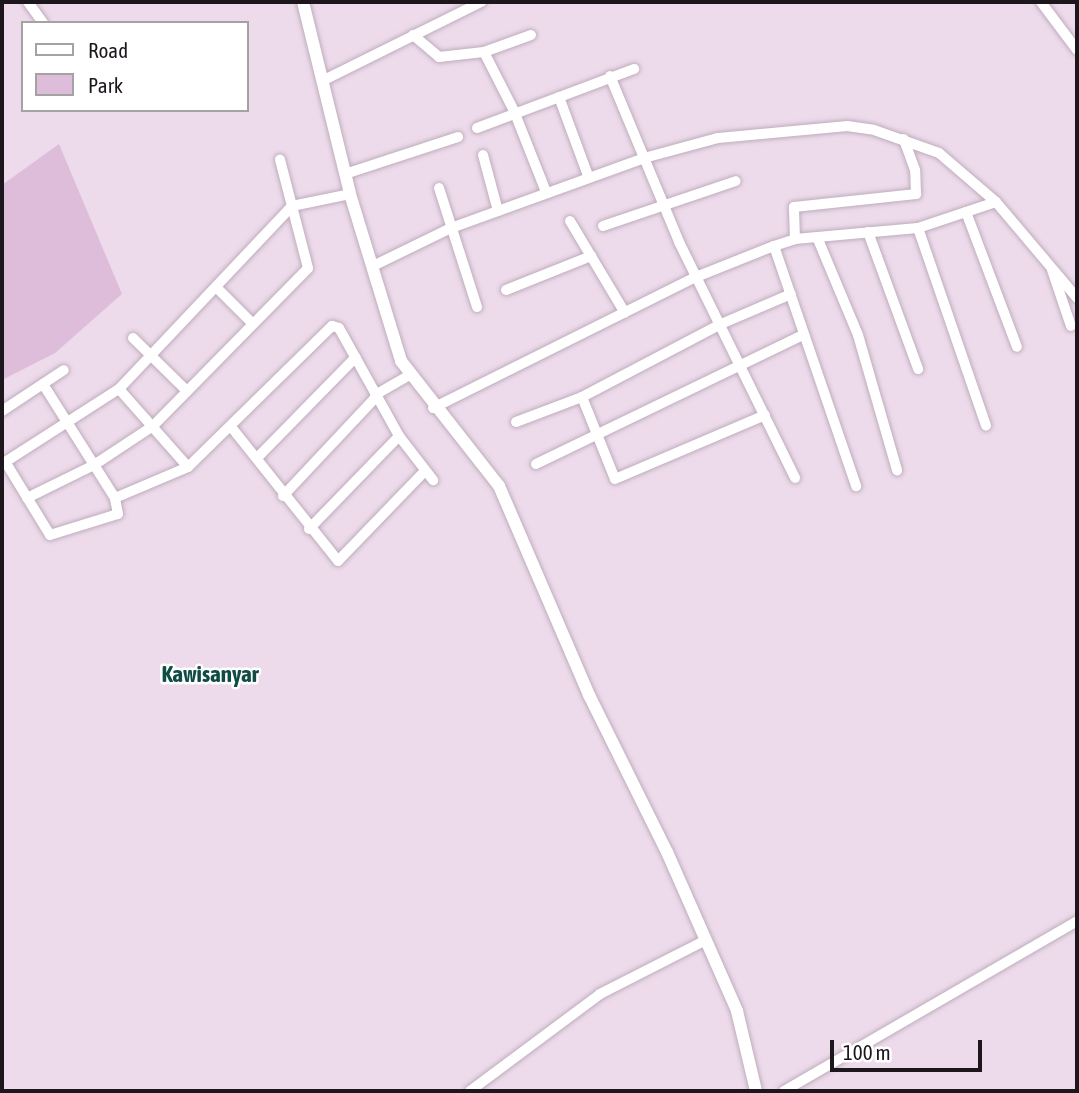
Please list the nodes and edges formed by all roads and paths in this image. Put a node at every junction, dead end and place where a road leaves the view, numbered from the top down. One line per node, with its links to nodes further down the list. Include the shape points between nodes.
1 (28, 2): 7 (street)
2 (303, 2): 14 (street)
3 (454, 2): 6 (street)
4 (481, 2): 6 (street)
5 (1041, 2): 10 (street)
6 (463, 12): 9 (street)
7 (42, 21)
8 (531, 34): 11 (street)
9 (413, 35): 11 (street, via 439,57); 14 (street)
10 (1077, 50)
11 (484, 52): 16 (street)
12 (634, 69): 13 (street)
13 (610, 76): 15 (street); 21 (street)
14 (321, 81): 23 (street)
15 (559, 97): 16 (street); 24 (street)
16 (514, 111): 17 (street); 27 (street)
17 (477, 128)
18 (458, 137): 23 (street)
19 (904, 139): 21 (street, via 847,126 718,138); 29 (street, via 939,153); 40 (street, via 915,170 916,194 794,207)
20 (482, 155): 32 (street)
21 (643, 158): 24 (street); 30 (street)
22 (280, 160): 31 (street)
23 (345, 174): 28 (street)
24 (589, 178): 27 (street)
25 (736, 181): 30 (street)
26 (439, 188): 36 (street)
27 (546, 192): 32 (street)
28 (350, 194): 31 (street); 43 (street)
29 (996, 202): 33 (street); 44 (street)
30 (665, 204): 35 (street); 45 (street)
31 (292, 206): 46 (street); 52 (street, via 309,266)
32 (498, 211): 36 (street)
33 (966, 212): 37 (street); 57 (street)
34 (570, 221): 42 (street)
35 (603, 226)
36 (451, 228): 43 (street); 50 (street)
37 (918, 228): 38 (street); 75 (street)
38 (867, 232): 39 (street); 61 (street)
39 (817, 237): 40 (street); 84 (street, via 858,335)
40 (795, 239): 41 (street)
41 (774, 246): 45 (street); 48 (street)
42 (591, 256): 47 (street); 51 (street)
43 (375, 265): 63 (street, via 401,361)
44 (1052, 270): 49 (street); 54 (street)
45 (696, 277): 51 (street); 53 (street)
46 (216, 287): 52 (street); 58 (street)
47 (506, 290)
48 (791, 294): 53 (street); 55 (street)
49 (1077, 298)
50 (477, 307)
51 (625, 313): 69 (street)
52 (253, 324): 66 (street)
53 (721, 324): 60 (street); 68 (street)
54 (1071, 326)
55 (803, 335): 60 (street); 86 (street)
56 (133, 338): 58 (street)
57 (1017, 347)
58 (150, 355): 65 (street); 66 (street)
59 (356, 357): 67 (street); 76 (street, via 339,328 329,327); 79 (street)
60 (742, 364): 71 (street); 78 (street)
61 (918, 369)
62 (64, 370): 64 (street)
63 (409, 375): 67 (street); 69 (street)
64 (43, 384): 70 (street); 73 (street)
65 (119, 389): 73 (street); 74 (street)
66 (187, 391): 74 (street)
67 (376, 396): 77 (street); 87 (street)
68 (582, 397): 72 (street); 78 (street)
69 (433, 408): 92 (street, via 499,486 589,695 667,852)
70 (2, 411)
71 (765, 415): 78 (street, via 618,479 611,477); 85 (street)
72 (516, 422)
73 (66, 424): 80 (street); 82 (street)
74 (153, 426): 82 (street); 83 (street)
75 (986, 426)
76 (232, 428): 79 (street); 83 (street)
77 (399, 436): 90 (street); 90 (street, via 429,476 339,561)
78 (596, 438): 81 (street)
79 (257, 458): 87 (street)
80 (4, 464): 88 (street)
81 (536, 464)
82 (94, 465): 88 (street); 89 (street)
83 (188, 467): 89 (street)
84 (897, 470)
85 (794, 478)
86 (856, 486)
87 (283, 496): 90 (street)
88 (27, 498): 89 (street, via 52,536 115,516 119,511)
89 (115, 498)
90 (309, 529)
91 (1077, 921): 95 (street)
92 (704, 941): 93 (street, via 600,994); 94 (street, via 737,1011)
93 (470, 1091)
94 (756, 1091)
95 (784, 1091)

